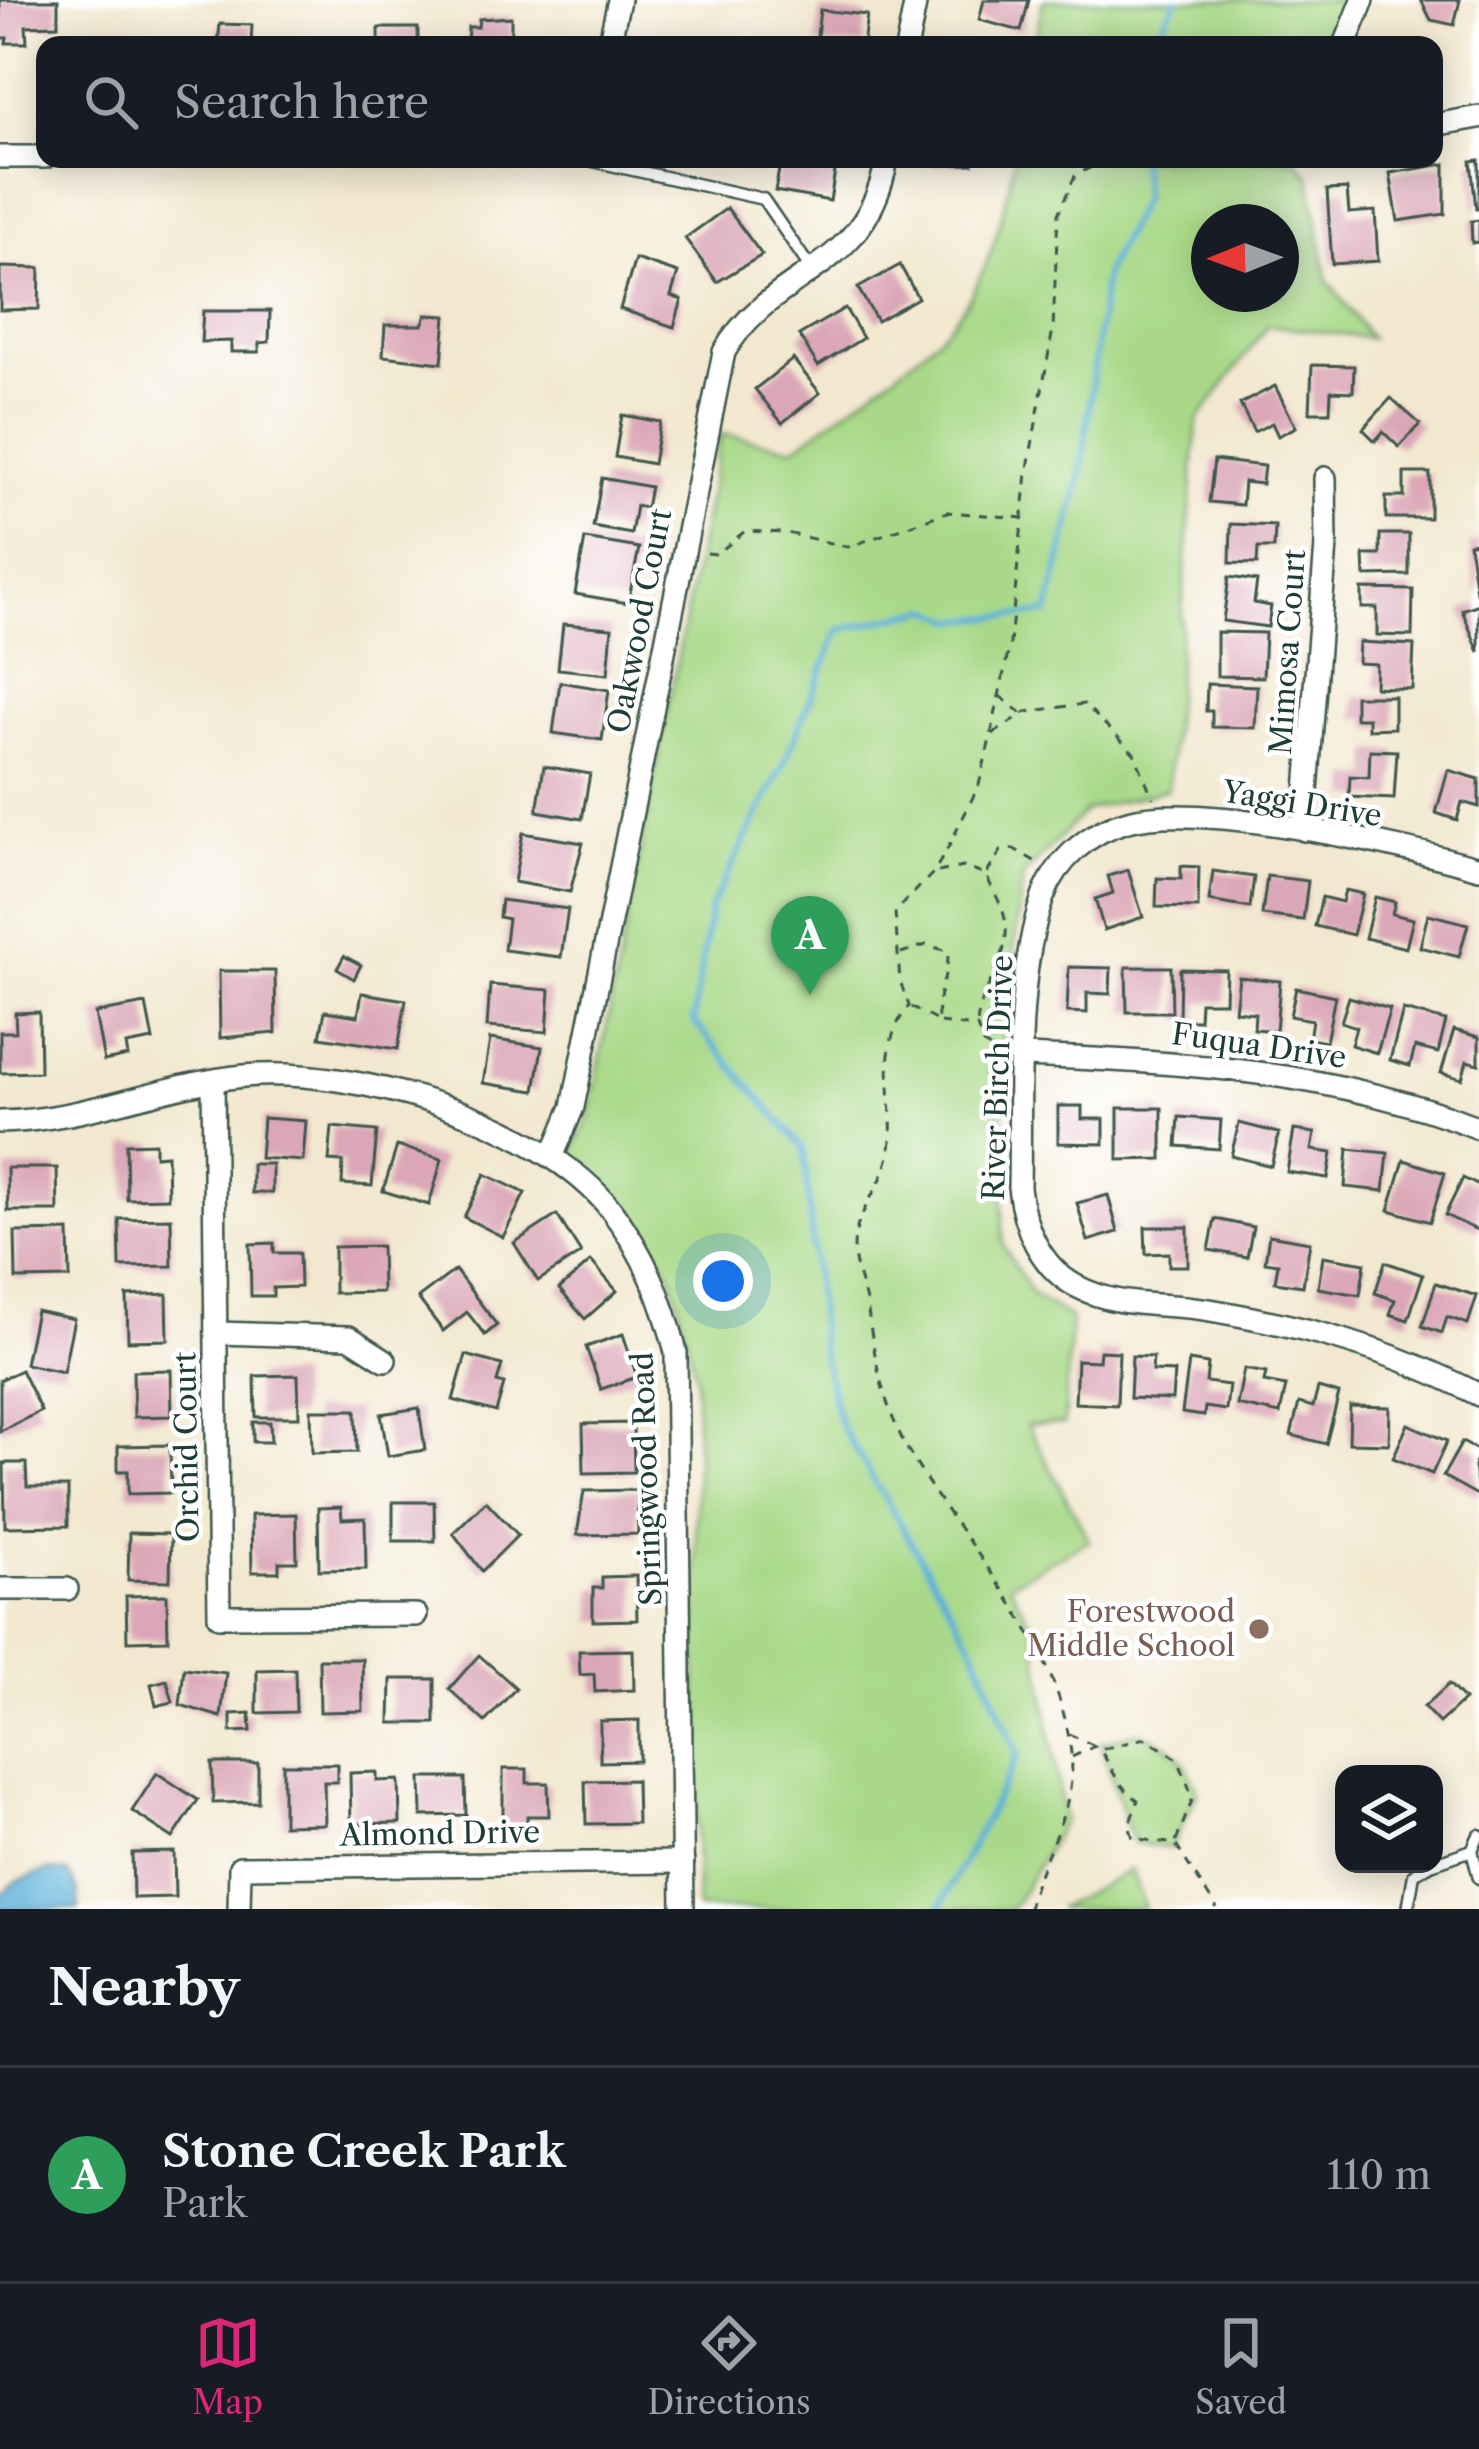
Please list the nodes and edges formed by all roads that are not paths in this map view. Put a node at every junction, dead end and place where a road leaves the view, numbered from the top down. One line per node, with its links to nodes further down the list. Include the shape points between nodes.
1 (619, 0): 4 (street)
2 (916, 0): 5 (street)
3 (1363, 0): 6 (street)
4 (611, 36)
5 (910, 36)
6 (1349, 36)
7 (1479, 118): 8 (street)
8 (1443, 124)
9 (0, 157): 10 (street)
10 (36, 157)
11 (624, 168): 13 (lane, via 763,199)
12 (884, 168): 13 (street, Oakwood Court, via 866,221)
13 (812, 272): 22 (street, Oakwood Court, via 744,322 724,352 573,1107)
14 (1325, 478): 16 (street, Mimosa Court)
15 (1115, 825): 16 (street, Yaggi Drive, via 1176,818); 18 (street, River Birch Drive, via 1074,850 1044,894)
16 (1304, 830): 17 (street, Yaggi Drive)
17 (1479, 868)
18 (1015, 1056): 21 (street, Fuqua Drive, via 1272,1072); 25 (street, River Birch Drive, via 1022,1216 1072,1285 1128,1305 1202,1309 1350,1340)
19 (213, 1081): 20 (street, Springwood Road); 22 (street, Springwood Road, via 352,1083 409,1097); 23 (street, Orchid Court)
20 (0, 1122)
21 (1479, 1128)
22 (553, 1155): 32 (street, Springwood Road, via 610,1208 643,1257 676,1352)
23 (216, 1334): 24 (street, via 349,1337); 28 (street, Orchid Court, via 219,1616)
24 (385, 1360)
25 (1479, 1395)
26 (0, 1589): 27 (street)
27 (68, 1589)
28 (416, 1615)
29 (1479, 1835): 30 (lane)
30 (1472, 1850): 31 (lane); 34 (lane)
31 (1443, 1859)
32 (682, 1862): 35 (street, Almond Drive, via 240,1867); 36 (street, Springwood Road)
33 (1416, 1873): 37 (lane)
34 (1479, 1878)
35 (239, 1909)
36 (682, 1909)
37 (1408, 1909)

